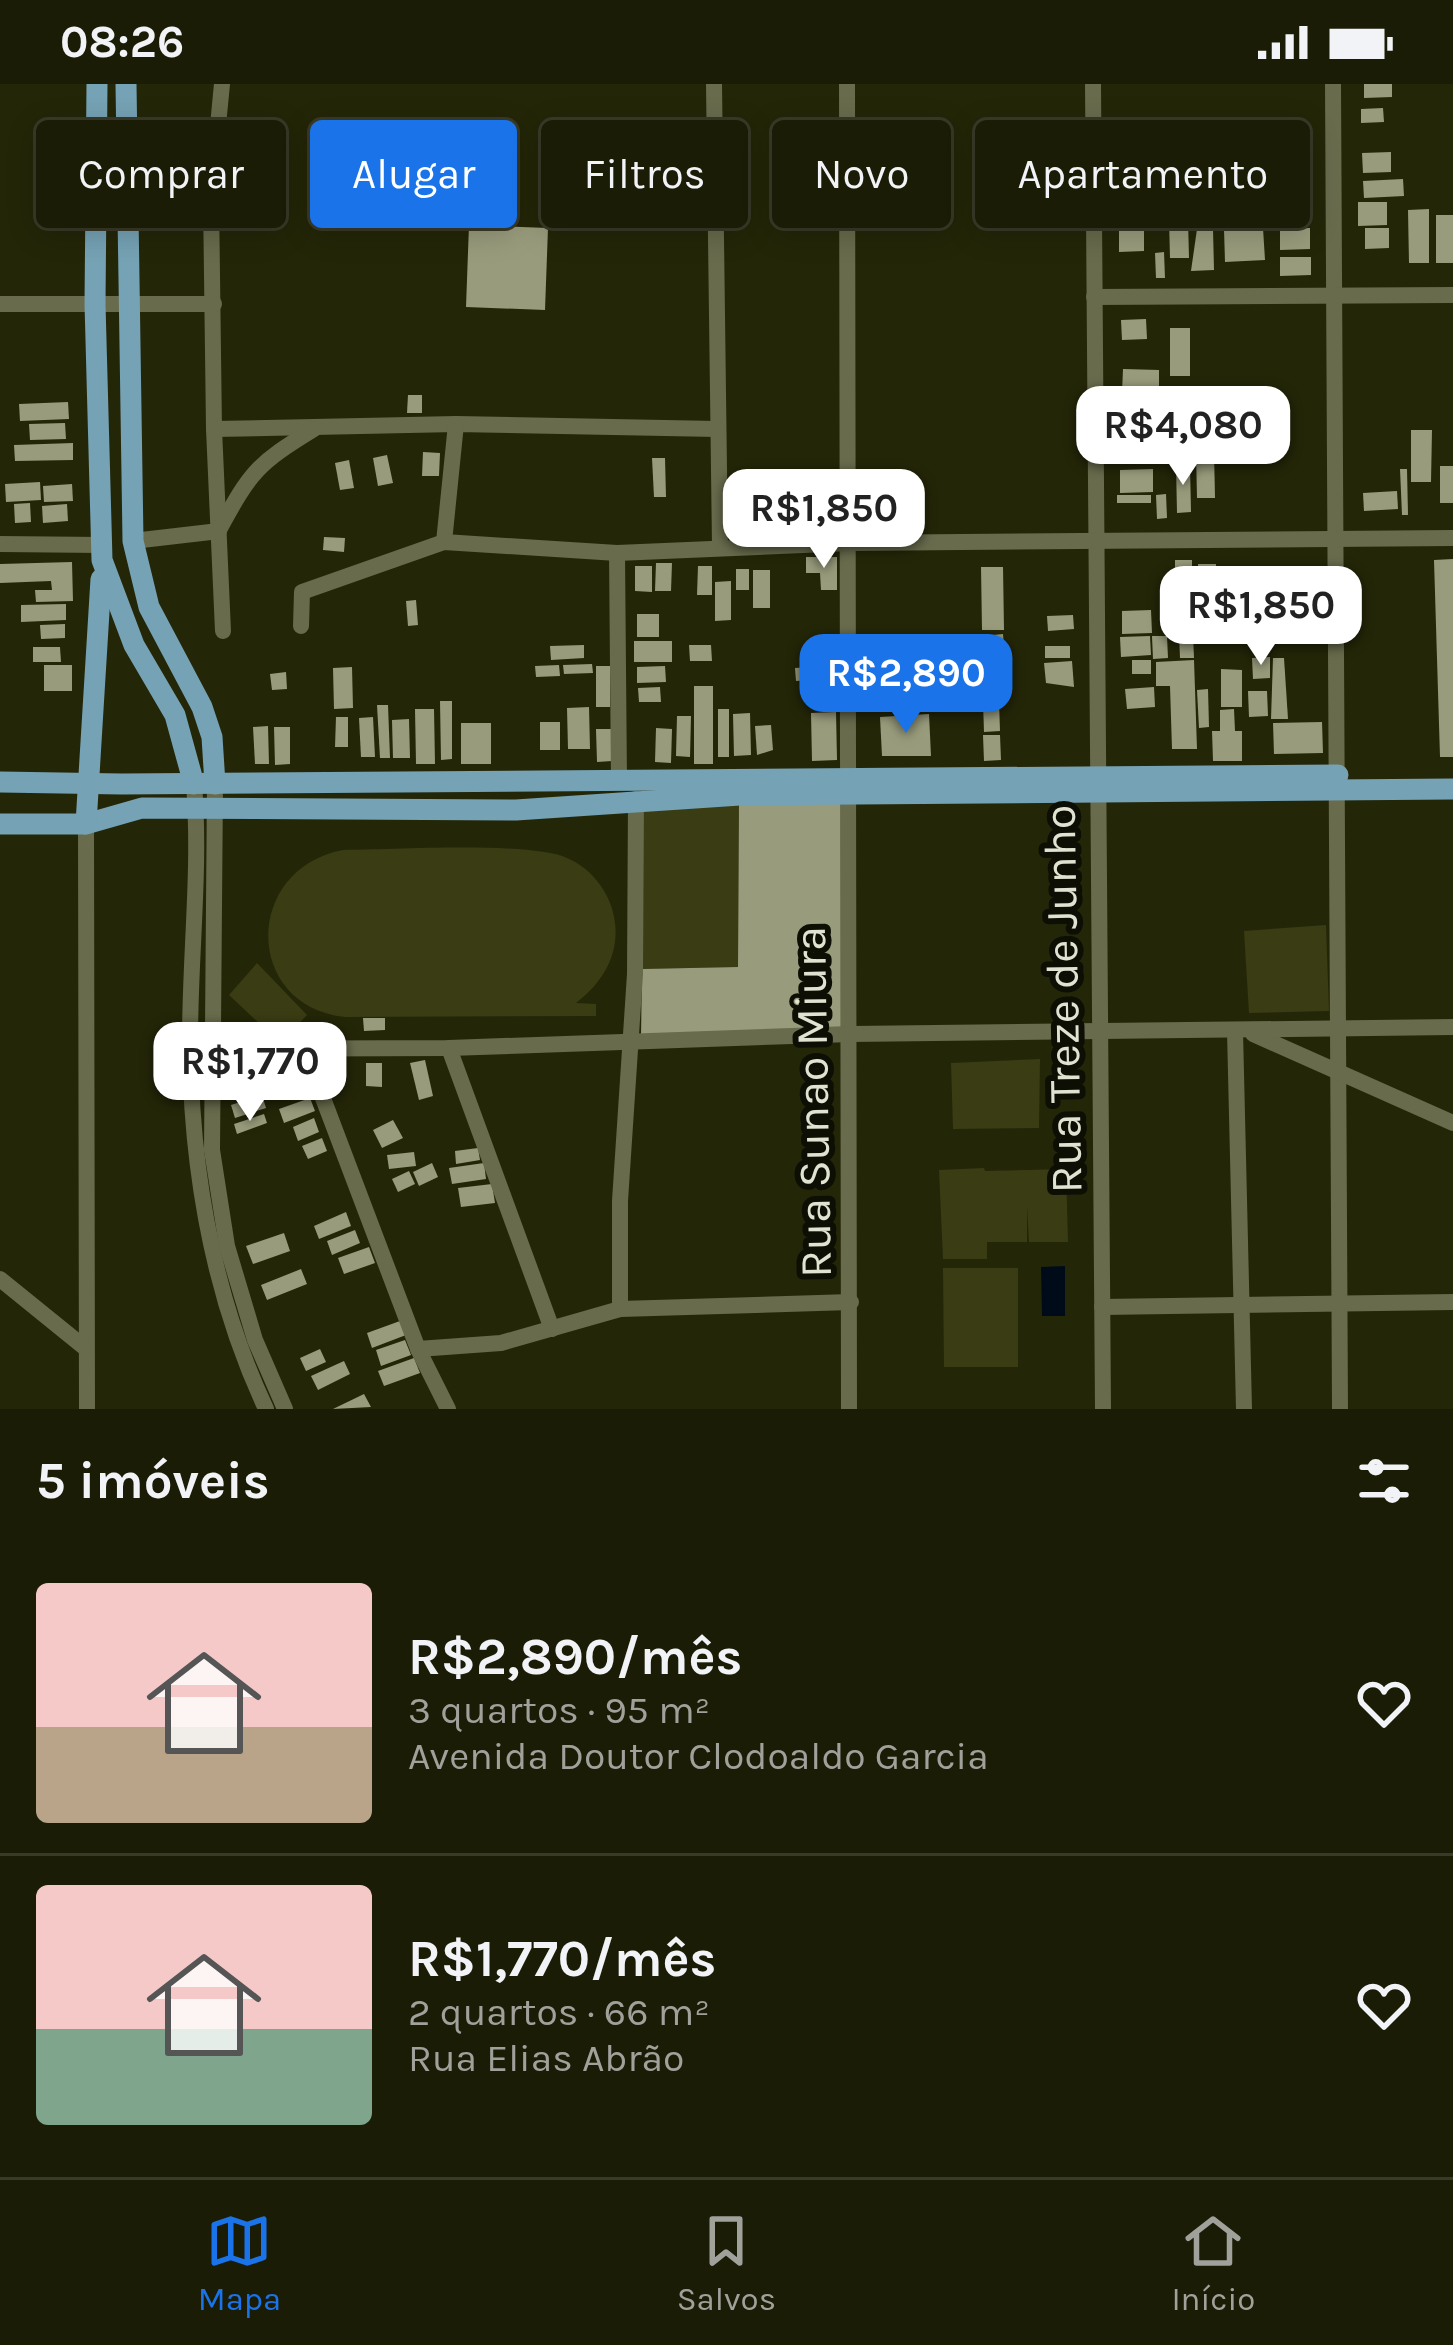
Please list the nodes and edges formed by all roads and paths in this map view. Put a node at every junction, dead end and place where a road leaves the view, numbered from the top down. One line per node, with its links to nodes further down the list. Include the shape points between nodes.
1 (98, 84): 8 (main road)
2 (126, 84): 9 (main road)
3 (222, 84): 18 (street, via 211,198)
4 (714, 84): 22 (street)
5 (847, 84): 33 (street, Rua Sunao Miura)
6 (1093, 84): 14 (street, Rua Treze de Junho)
7 (1333, 84): 13 (street)
8 (97, 120)
9 (126, 120)
10 (94, 228): 16 (main road)
11 (127, 228): 17 (main road)
12 (1453, 295): 13 (street)
13 (1334, 296): 14 (street); 29 (street)
14 (1094, 297): 32 (street, Rua Treze de Junho)
15 (0, 304): 16 (street)
16 (95, 304): 17 (street); 23 (main road)
17 (128, 304): 18 (street); 24 (main road)
18 (214, 304): 21 (street)
19 (456, 424): 20 (street); 22 (street); 31 (street)
20 (314, 428): 21 (street); 26 (street, via 264,459)
21 (214, 429): 25 (street)
22 (717, 429): 35 (street)
23 (97, 430): 24 (main road); 36 (main road)
24 (131, 430): 30 (main road)
25 (216, 465): 26 (street); 27 (street)
26 (246, 481): 27 (street)
27 (219, 531): 30 (street); 39 (street)
28 (1453, 538): 29 (street)
29 (1336, 540): 32 (street); 46 (street)
30 (133, 541): 47 (main road, via 149,607 212,737)
31 (444, 542): 37 (street); 38 (street, via 302,592)
32 (1095, 542): 33 (street); 48 (street, Rua Treze de Junho)
33 (850, 543): 35 (street); 49 (street, Rua Sunao Miura)
34 (0, 544): 36 (street)
35 (720, 547): 37 (street)
36 (102, 552): 45 (main road); 47 (main road, via 134,645)
37 (617, 553): 41 (street)
38 (301, 626)
39 (223, 631)
40 (1453, 775): 46 (main road)
41 (619, 781): 44 (main road); 49 (main road)
42 (0, 782): 45 (main road)
43 (386, 782): 44 (main road); 47 (main road); 53 (main road)
44 (419, 782): 54 (main road)
45 (88, 783): 47 (main road); 56 (main road)
46 (1337, 783): 48 (main road); 50 (main road); 57 (street)
47 (204, 784): 52 (street)
48 (1097, 785): 49 (main road); 59 (street, Rua Treze de Junho)
49 (848, 787): 51 (main road); 61 (street, Rua Sunao Miura)
50 (1453, 789)
51 (636, 799): 54 (main road); 62 (street)
52 (206, 808): 53 (main road); 56 (main road, via 142,808); 63 (street); 66 (street)
53 (386, 809): 54 (main road)
54 (419, 809)
55 (0, 824): 56 (main road)
56 (86, 824): 77 (street)
57 (1339, 1027): 58 (street); 60 (street); 67 (street)
58 (1453, 1027)
59 (1100, 1030): 60 (street); 61 (street); 74 (street, Rua Treze de Junho)
60 (1240, 1031): 67 (street); 72 (street)
61 (851, 1034): 62 (street); 70 (street, Rua Sunao Miura)
62 (633, 1040): 65 (street); 75 (street)
63 (190, 1048): 66 (street); 80 (street, via 194,1148 212,1247)
64 (304, 1048): 65 (street); 66 (street); 78 (street)
65 (449, 1048): 76 (street)
66 (213, 1049): 81 (street, via 212,1150 227,1246)
67 (1340, 1070): 68 (street); 73 (street)
68 (1453, 1124)
69 (0, 1279): 77 (street)
70 (851, 1302): 75 (street); 83 (street, Rua Sunao Miura)
71 (1453, 1302): 73 (street)
72 (1239, 1303): 73 (street); 74 (street); 85 (street)
73 (1341, 1303): 86 (street)
74 (1102, 1307): 84 (street, Rua Treze de Junho)
75 (620, 1309): 76 (street)
76 (552, 1329): 78 (street, via 500,1343)
77 (84, 1347): 79 (street)
78 (418, 1349): 82 (street)
79 (87, 1409)
80 (266, 1409)
81 (285, 1409)
82 (448, 1409)
83 (849, 1409)
84 (1103, 1409)
85 (1244, 1409)
86 (1340, 1409)

